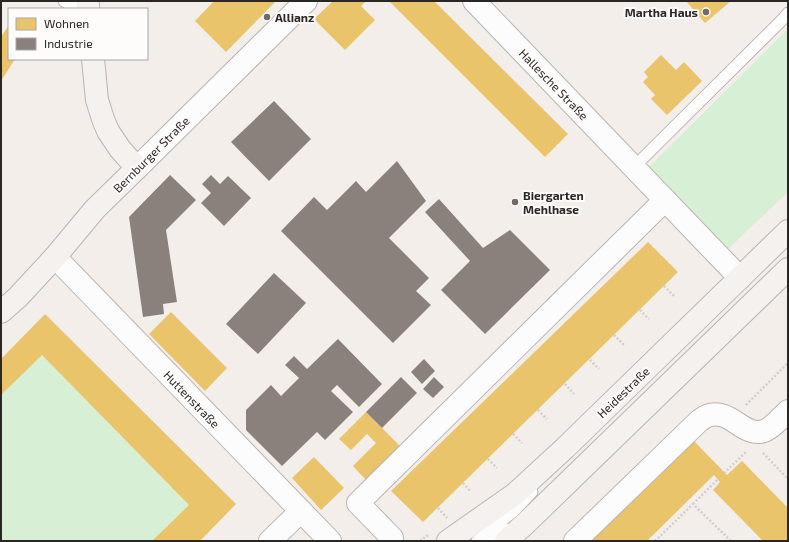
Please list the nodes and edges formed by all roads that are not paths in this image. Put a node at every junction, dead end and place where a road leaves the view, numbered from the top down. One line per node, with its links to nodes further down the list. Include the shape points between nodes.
1 (64, 1): 4 (lane)
2 (306, 1): 8 (street, Bernburger Straße)
3 (474, 1): 7 (street, Hallesche Straße)
4 (75, 8)
5 (788, 13): 7 (lane)
6 (93, 60): 8 (main road, via 97,100 103,119 120,150)
7 (634, 167): 9 (street, Hallesche Straße)
8 (137, 168): 12 (main road, Bernburger Straße, via 95,209)
9 (665, 200): 15 (street, Hallesche Straße); 19 (street, via 358,503)
10 (788, 231): 15 (main road, Heidestraße)
11 (788, 244): 23 (lane, via 514,510)
12 (55, 256): 16 (main road, Bernburger Straße); 18 (street, Huttenstraße)
13 (788, 256): 24 (lane, via 526,511)
14 (788, 269): 25 (main road)
15 (740, 278): 22 (main road, Heidestraße, via 515,494)
16 (1, 312)
17 (788, 411): 26 (street, via 756,438 749,430 731,419 717,414 707,416)
18 (301, 511): 20 (street); 21 (street, Huttenstraße)
19 (392, 538)
20 (270, 541)
21 (330, 541)
22 (448, 541)
23 (477, 541)
24 (491, 541)
25 (506, 541)
26 (575, 541)

